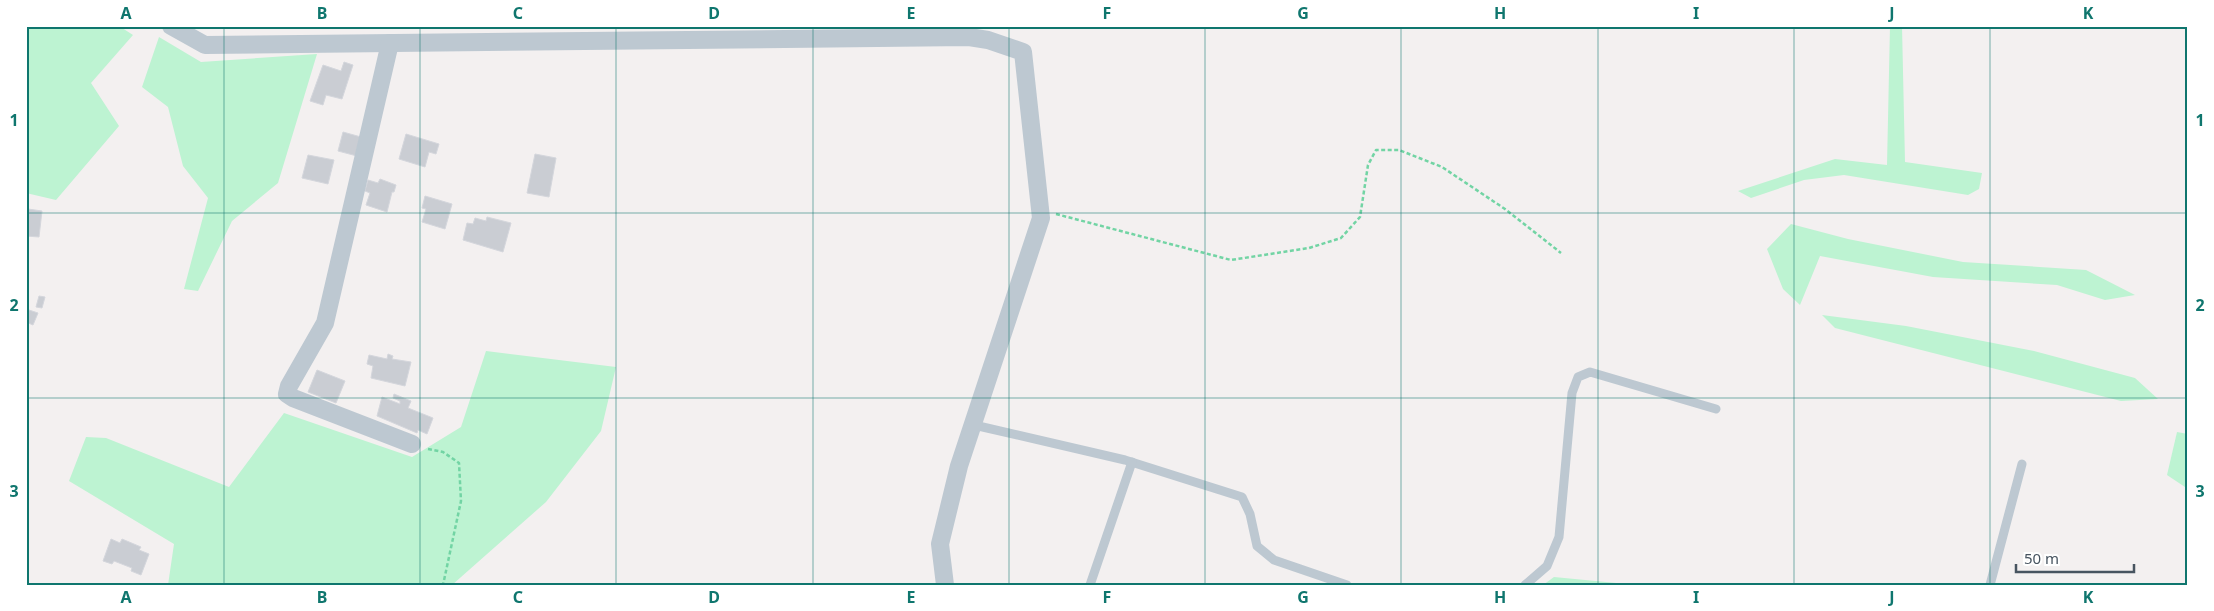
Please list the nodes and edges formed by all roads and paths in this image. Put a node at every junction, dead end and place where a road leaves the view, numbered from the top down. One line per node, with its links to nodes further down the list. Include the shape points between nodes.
1 (171, 26): 2 (street, via 205,45)
2 (390, 43): 3 (street, via 970,37 988,40 1023,52); 7 (street, via 325,323 287,394)
3 (1040, 209): 4 (path, via 1231,260 1264,256 1341,238 1360,217 1368,165 1376,150 1399,150 1442,167 1505,209); 6 (street, via 1041,218)
4 (1562, 253)
5 (1716, 409): 14 (lane, via 1590,372 1578,377 1572,393 1559,537 1547,566)
6 (974, 426): 8 (lane); 11 (street, via 959,466 940,544)
7 (412, 444): 10 (path, via 443,452 459,463 461,501)
8 (1132, 462): 12 (lane); 13 (lane, via 1242,497 1250,514 1257,546 1274,560)
9 (2022, 464): 15 (lane)
10 (443, 585)
11 (945, 585)
12 (1090, 585)
13 (1347, 585)
14 (1524, 585)
15 (1990, 585)

